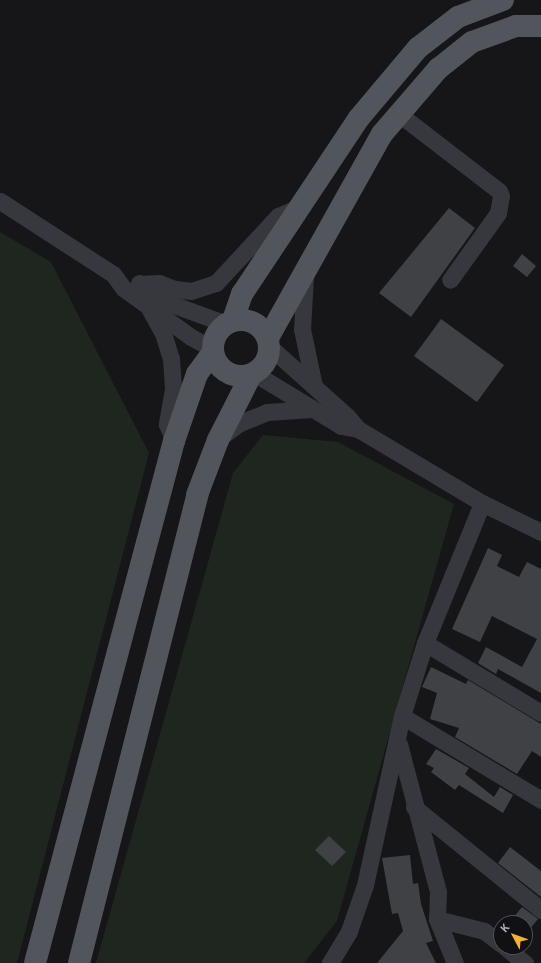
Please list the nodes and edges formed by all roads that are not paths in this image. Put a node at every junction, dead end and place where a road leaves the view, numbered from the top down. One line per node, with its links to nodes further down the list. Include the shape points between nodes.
1 (504, 0): 5 (main road, via 458,16 418,48 359,118)
2 (541, 26): 3 (main road, via 516,26 472,42 438,69)
3 (399, 114): 6 (main road, via 382,134); 8 (street, via 499,191 501,196 498,213)
4 (0, 201): 7 (street)
5 (301, 206): 9 (street, via 278,216 216,283 191,291 159,283); 11 (main road, via 242,294)
6 (308, 264): 12 (main road); 15 (street, via 303,286 302,329)
7 (112, 274): 9 (street, via 129,277); 10 (street, via 123,288)
8 (450, 280)
9 (140, 284): 11 (street, via 169,302)
10 (147, 305): 13 (street); 19 (street, via 163,333 171,359 173,389 167,424)
11 (229, 322): 12 (main road, via 250,321 258,324); 13 (main road, via 216,335)
12 (269, 343): 14 (main road, via 266,363); 15 (street)
13 (213, 350): 14 (main road, via 218,363 226,372 234,376); 19 (main road, via 197,374)
14 (252, 374): 16 (street); 18 (main road)
15 (314, 386): 17 (street)
16 (313, 409): 17 (street, via 341,426); 18 (street, via 267,412 240,423)
17 (358, 429): 20 (street)
18 (218, 440): 33 (main road, via 197,495)
19 (174, 441): 32 (main road)
20 (482, 503): 21 (street); 22 (street)
21 (541, 532)
22 (425, 643): 23 (street); 24 (street)
23 (541, 713)
24 (402, 716): 25 (street); 26 (street)
25 (398, 742): 27 (street); 34 (street, via 365,885 349,931)
26 (541, 800)
27 (414, 807): 28 (street); 29 (street, via 438,892)
28 (541, 910)
29 (437, 919): 30 (street, via 484,931); 35 (street)
30 (493, 938)
31 (515, 955): 36 (street)
32 (35, 963)
33 (79, 963)
34 (330, 963)
35 (456, 963)
36 (525, 963)

